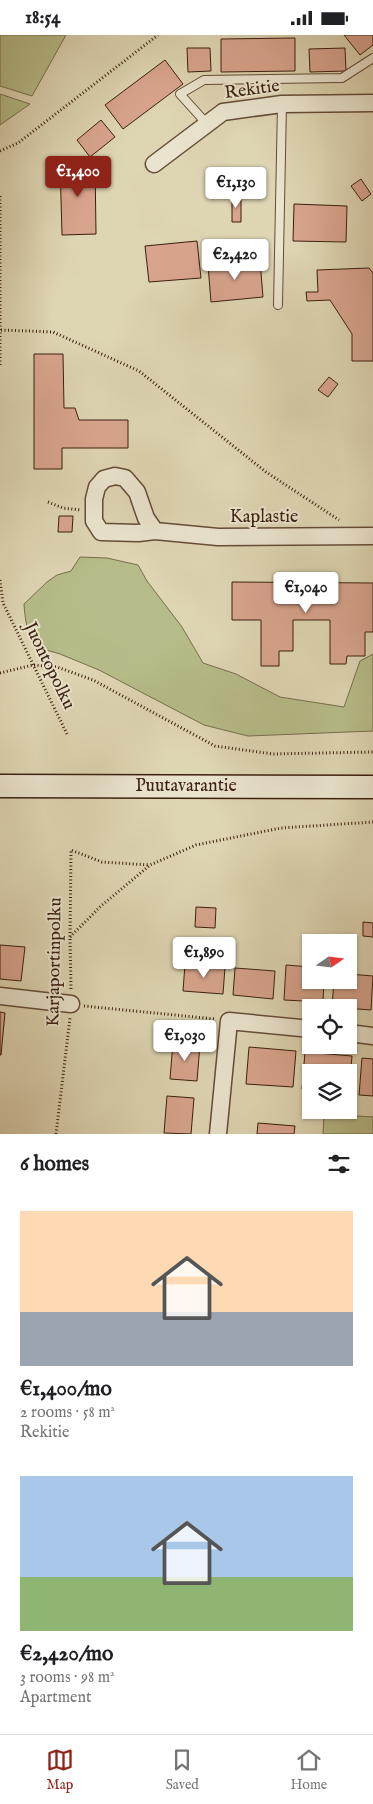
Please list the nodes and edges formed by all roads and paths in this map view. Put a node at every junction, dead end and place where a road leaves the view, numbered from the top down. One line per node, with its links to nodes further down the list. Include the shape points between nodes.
1 (158, 35): 6 (path, via 18,143)
2 (373, 58): 5 (lane, via 342,78 204,80 180,93)
3 (373, 103): 4 (street, Rekitie)
4 (282, 104): 5 (street, Rekitie, via 223,111); 9 (lane)
5 (206, 124): 7 (street, Rekitie)
6 (0, 151)
7 (154, 164)
8 (0, 197): 10 (path)
9 (278, 305)
10 (1, 330): 11 (path); 15 (path, via 53,333 139,371 266,472)
11 (0, 367)
12 (48, 502): 13 (path, via 63,508)
13 (94, 511): 14 (street, Kaplastie, via 94,521 101,532); 14 (street, via 98,487 104,479 125,478 137,493 146,518)
14 (155, 531): 15 (street, Kaplastie, via 218,537)
15 (367, 537)
16 (0, 580): 17 (path, Juontopolku, via 3,603)
17 (34, 665): 18 (path); 19 (path, Juontopolku); 20 (path, via 56,667 93,680 215,746 273,754)
18 (0, 673)
19 (67, 734)
20 (373, 752)
21 (0, 786): 22 (main road, Puutavarantie)
22 (373, 787)
23 (373, 822): 24 (path, via 280,828 196,845)
24 (150, 865): 25 (path); 25 (path, Karjaportinpolku, via 102,862 71,850)
25 (70, 937): 27 (path, Karjaportinpolku)
26 (0, 996): 27 (street)
27 (71, 1004): 28 (path); 32 (path, Karjaportinpolku)
28 (228, 1021): 29 (street); 33 (street)
29 (302, 1028)
30 (357, 1034): 31 (street)
31 (373, 1036)
32 (56, 1134)
33 (218, 1134)

